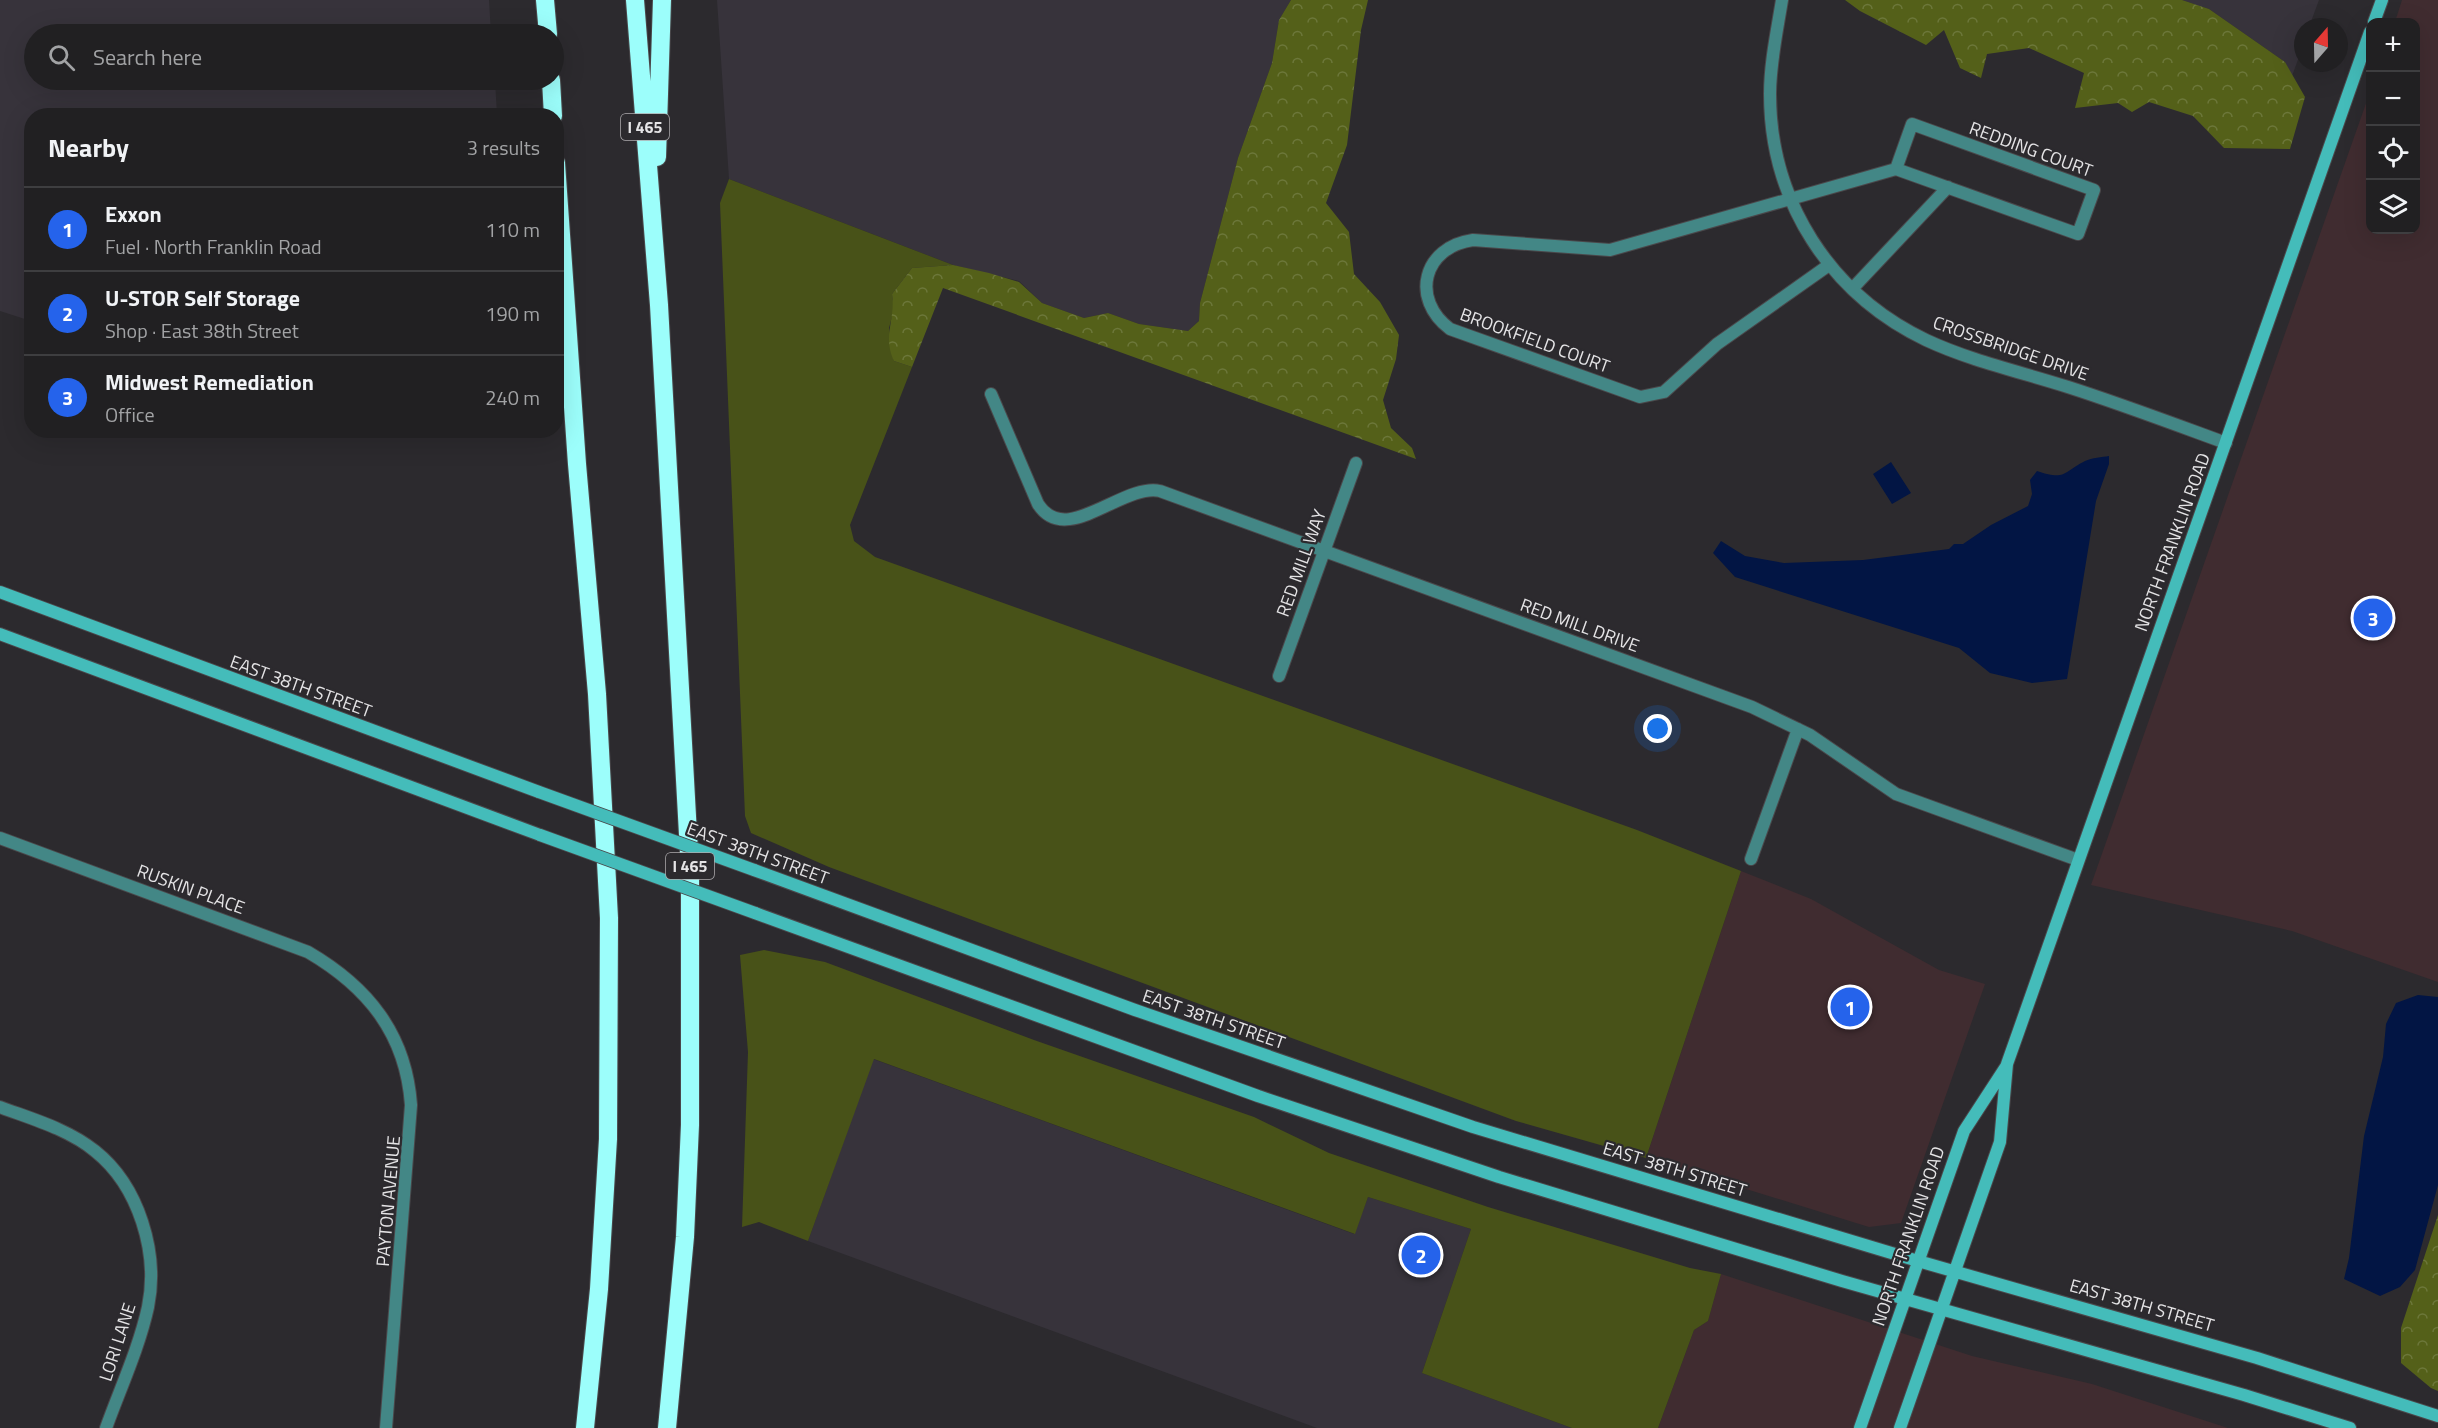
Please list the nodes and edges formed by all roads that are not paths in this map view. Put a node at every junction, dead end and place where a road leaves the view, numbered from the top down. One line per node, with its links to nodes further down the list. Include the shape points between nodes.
1 (545, 0): 7 (highway)
2 (635, 0): 14 (highway, I 465)
3 (662, 0): 14 (highway)
4 (1782, 0): 13 (street, CROSSBRIDGE DRIVE, via 1770,94 1775,153)
5 (2382, 0): 6 (main road)
6 (2375, 18)
7 (547, 24)
8 (2366, 43): 19 (main road, NORTH FRANKLIN ROAD)
9 (552, 90): 10 (highway)
10 (553, 108)
11 (1896, 169): 12 (street, REDDING COURT); 12 (street, REDDING COURT, via 1912,124 2094,190 2078,234); 13 (street)
12 (1948, 187): 17 (street)
13 (1789, 201): 15 (street, CROSSBRIDGE DRIVE); 15 (street, BROOKFIELD COURT, via 1610,250 1458,242 1434,261 1426,296 1431,309 1450,329 1640,398 1669,389 1717,344)
14 (654, 254): 40 (highway, I 465, via 690,871 692,976 685,1237)
15 (1829, 265): 17 (street, CROSSBRIDGE DRIVE)
16 (564, 279): 39 (highway, via 597,694 609,918 608,1139)
17 (1852, 289): 19 (street, CROSSBRIDGE DRIVE, via 1925,339)
18 (991, 394): 21 (street, RED MILL DRIVE, via 1044,513 1070,520 1152,489)
19 (2226, 443): 28 (main road, NORTH FRANKLIN ROAD)
20 (1356, 463): 21 (street, RED MILL WAY)
21 (1324, 552): 24 (street, RED MILL WAY); 25 (street, RED MILL DRIVE, via 1752,707)
22 (0, 592): 32 (main road, EAST 38TH STREET, bridge, via 1158,1018 1473,1127)
23 (0, 634): 34 (main road, bridge, via 540,836 1369,1133 1499,1177)
24 (1280, 676)
25 (1798, 729): 27 (street); 28 (street, RED MILL DRIVE, via 1896,794)
26 (0, 838): 29 (street, RUSKIN PLACE, via 308,952)
27 (1751, 859)
28 (2078, 860): 30 (main road, NORTH FRANKLIN ROAD)
29 (361, 990): 38 (street, PAYTON AVENUE, via 394,1038 407,1076 411,1105)
30 (2007, 1064): 32 (main road, NORTH FRANKLIN ROAD, via 1964,1131); 33 (main road, NORTH FRANKLIN ROAD, via 2000,1142)
31 (0, 1107): 37 (street, LORI LANE, via 49,1125 95,1150 119,1178 147,1237 151,1286 143,1326)
32 (1918, 1261): 33 (main road, EAST 38TH STREET); 34 (main road, NORTH FRANKLIN ROAD)
33 (1956, 1272): 35 (main road, NORTH FRANKLIN ROAD); 36 (main road, EAST 38TH STREET, via 2274,1363)
34 (1904, 1299): 35 (main road); 41 (main road, NORTH FRANKLIN ROAD)
35 (1942, 1309): 42 (main road, NORTH FRANKLIN ROAD); 43 (main road)
36 (2438, 1416)
37 (106, 1428)
38 (386, 1428)
39 (585, 1428)
40 (667, 1428)
41 (1860, 1428)
42 (1900, 1428)
43 (2350, 1428)

